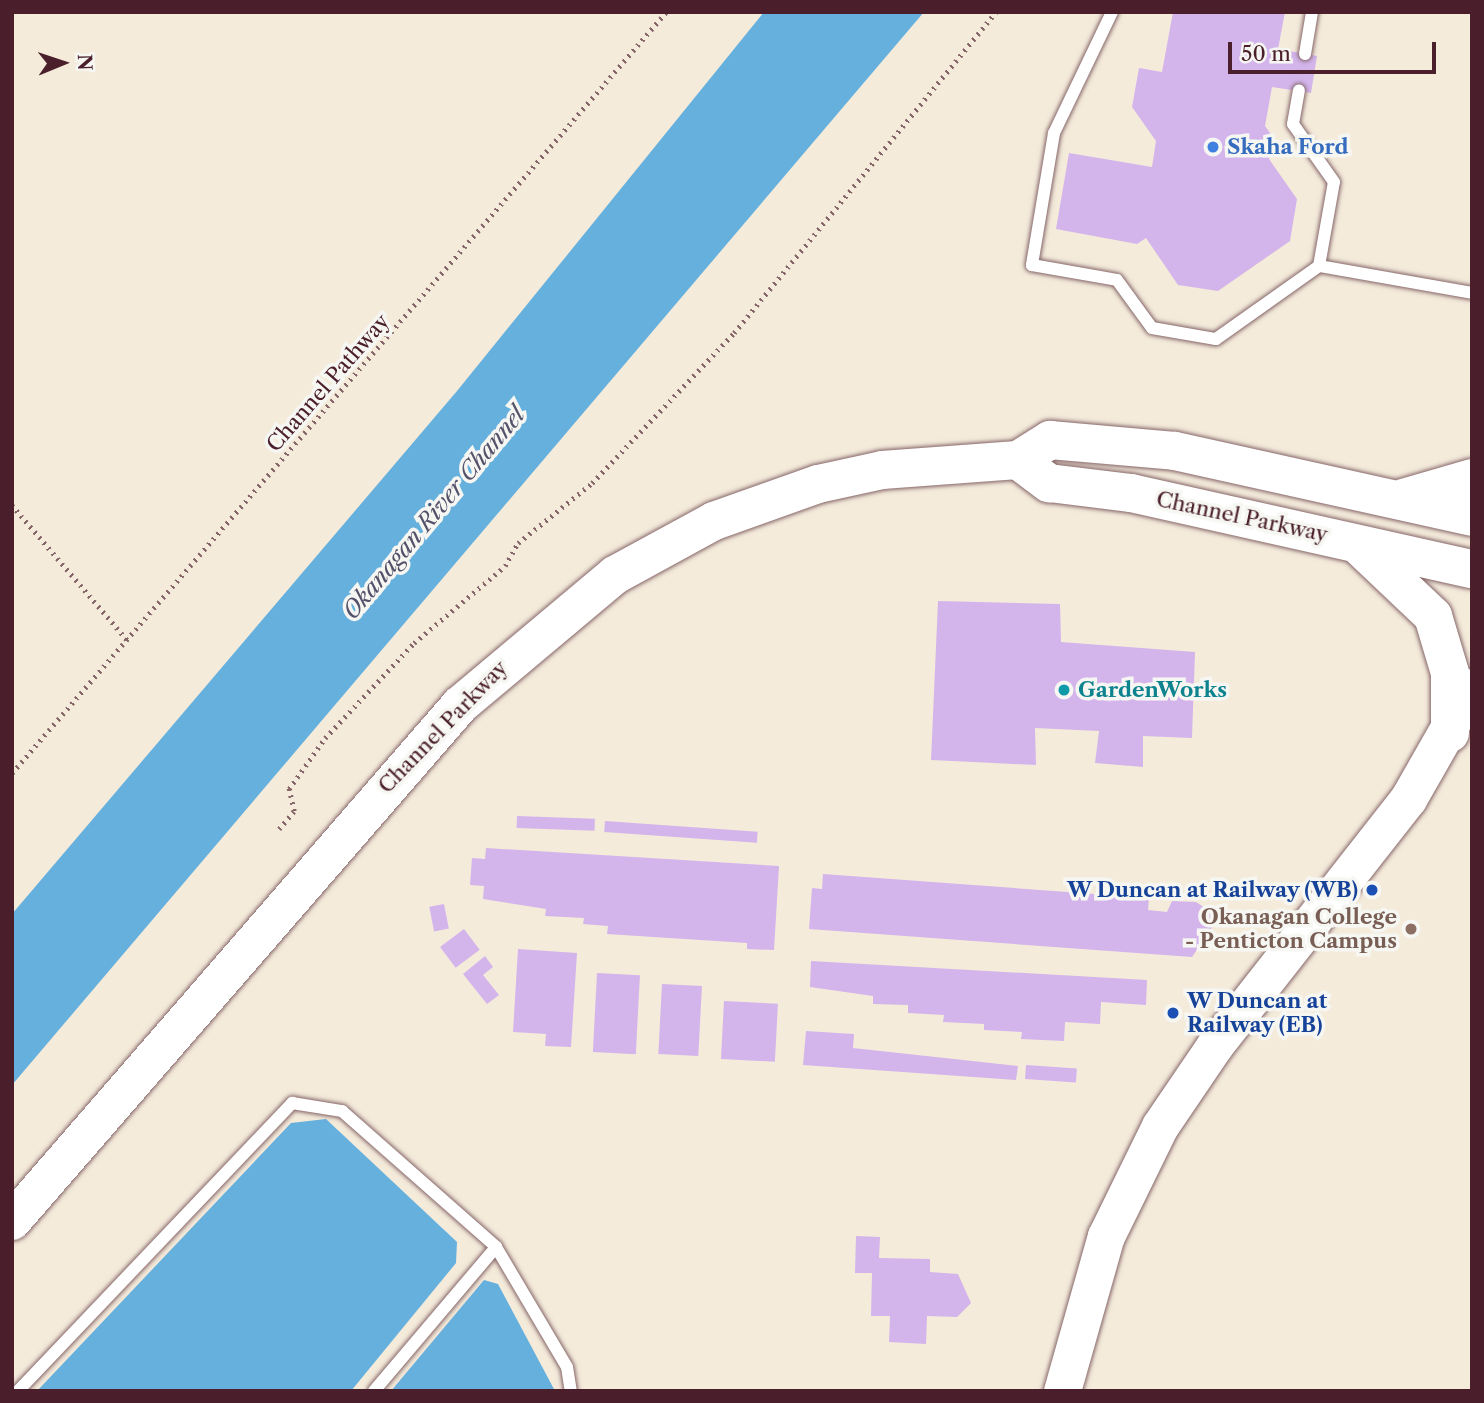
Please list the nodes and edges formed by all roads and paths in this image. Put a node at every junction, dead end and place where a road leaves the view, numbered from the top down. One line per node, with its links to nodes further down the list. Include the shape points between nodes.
1 (666, 12): 16 (path, Channel Pathway)
2 (996, 12): 20 (path, via 734,332 592,484 518,542 505,566 414,643 326,738 289,789 294,811)
3 (1112, 12): 7 (lane, via 1054,132 1032,265 1117,280 1152,328 1216,339)
4 (1312, 12): 5 (lane)
5 (1305, 54)
6 (1299, 91): 7 (lane, via 1293,124 1334,182)
7 (1319, 266): 8 (lane)
8 (1472, 293)
9 (1018, 460): 11 (highway, Channel Parkway, via 1050,440 1118,444); 14 (highway, Channel Parkway, via 1049,483 1131,493); 21 (highway, Channel Parkway, via 882,470 763,501 666,545 560,616 460,705)
10 (1472, 478): 11 (highway)
11 (1397, 499): 13 (highway, Channel Parkway)
12 (12, 505): 16 (path)
13 (1472, 517)
14 (1355, 542): 15 (highway, Channel Parkway); 18 (highway, via 1433,616)
15 (1472, 569)
16 (128, 641): 19 (path, Channel Pathway)
17 (1472, 687): 18 (street)
18 (1461, 726): 26 (street, via 1215,1045 1160,1126 1106,1236)
19 (12, 773)
20 (279, 830)
21 (12, 1221)
22 (496, 1247): 23 (lane, via 342,1111 292,1103); 24 (lane); 25 (lane, via 567,1367)
23 (18, 1391)
24 (374, 1391)
25 (571, 1391)
26 (1062, 1391)

